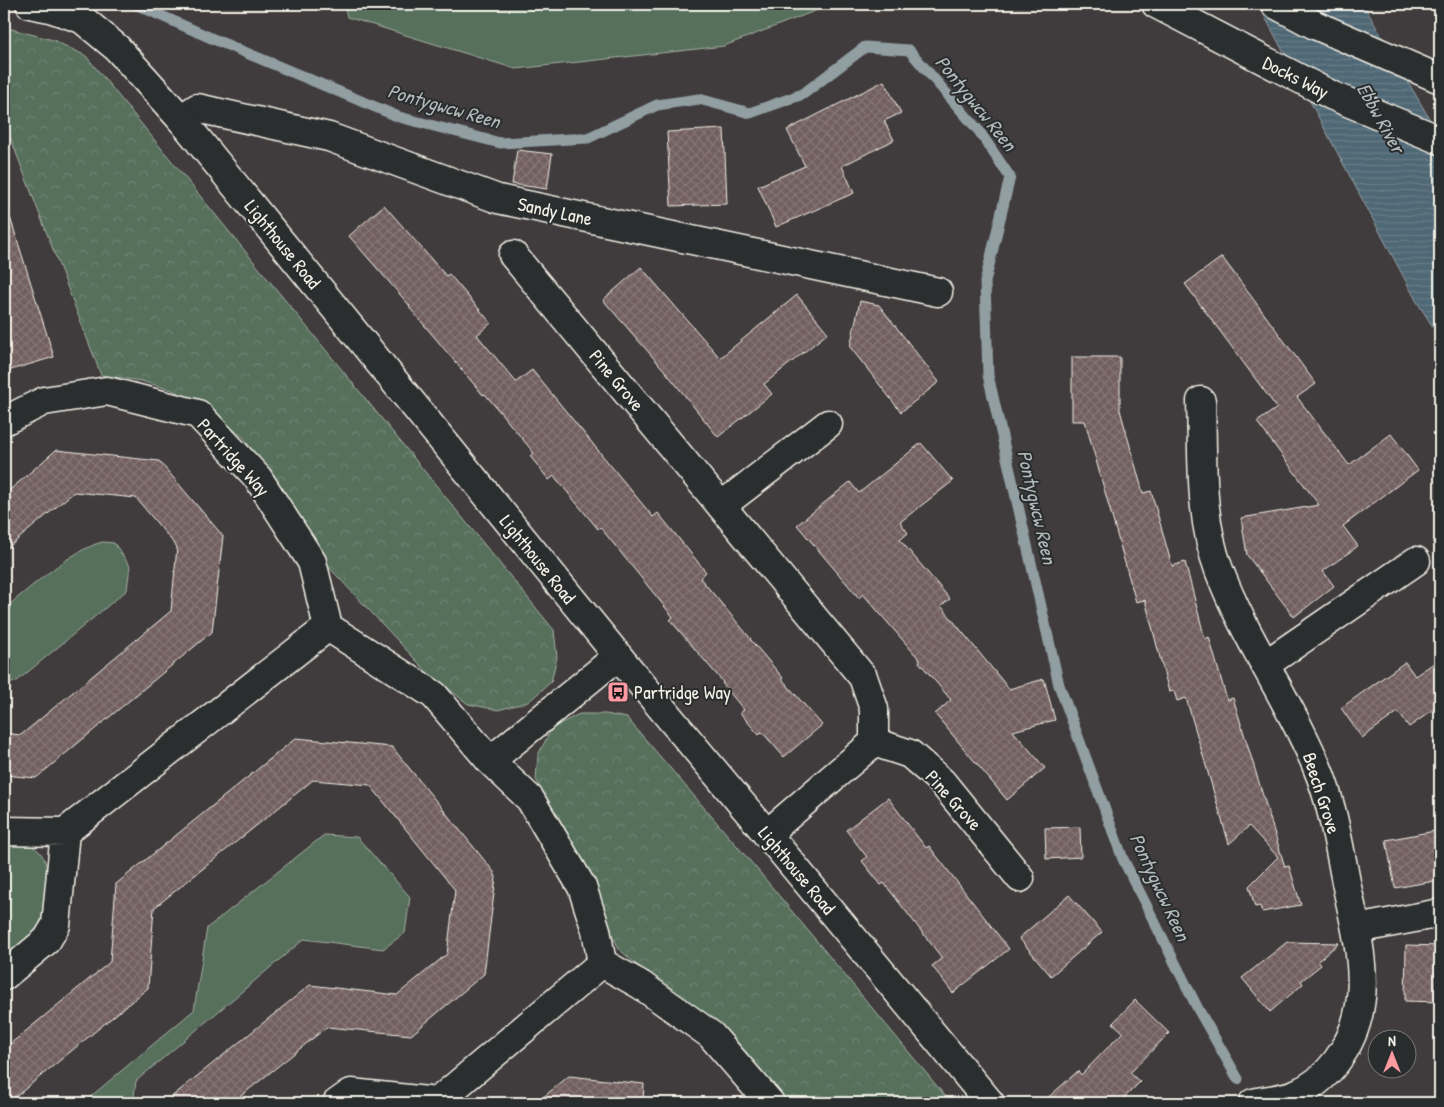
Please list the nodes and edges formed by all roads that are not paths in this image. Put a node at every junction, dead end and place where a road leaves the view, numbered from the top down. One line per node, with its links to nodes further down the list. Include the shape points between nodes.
1 (30, 4): 4 (street, Lighthouse Road)
2 (1157, 4): 7 (street, Docks Way, via 1333,96)
3 (1275, 4): 5 (street, via 1315,25)
4 (86, 11): 6 (street, Lighthouse Road)
5 (1433, 76)
6 (181, 119): 9 (street, Sandy Lane, via 198,108 329,137 498,199); 16 (street, Lighthouse Road)
7 (1440, 140)
8 (513, 255): 13 (street, Pine Grove)
9 (938, 292)
10 (1201, 401): 17 (street, Beech Grove, via 1208,529 1219,569 1233,602)
11 (4, 421): 15 (street, Partridge Way, via 44,401 107,391 198,414 258,478 312,562)
12 (828, 424): 13 (street)
13 (720, 506): 18 (street, Pine Grove, via 863,677 874,709)
14 (1416, 561): 17 (street)
15 (328, 627): 19 (street, via 434,695); 21 (street)
16 (618, 656): 19 (street); 22 (street, Lighthouse Road)
17 (1266, 664): 25 (street, Beech Grove, via 1317,767 1334,823)
18 (874, 742): 22 (street); 23 (street, Pine Grove, via 910,754 942,782)
19 (490, 761): 26 (street, via 530,799 582,887 596,930)
20 (4, 831): 21 (street)
21 (65, 832): 27 (street, via 56,925 47,940)
22 (767, 834): 31 (street, Lighthouse Road)
23 (1020, 878)
24 (1440, 913): 25 (street)
25 (1357, 929): 32 (street, Beech Grove, via 1361,1005 1355,1031 1346,1049 1314,1084 1295,1094)
26 (602, 963): 29 (street); 30 (street, via 641,985 711,1035)
27 (4, 976)
28 (337, 1103): 29 (street, via 351,1093)
29 (438, 1103)
30 (770, 1103)
31 (990, 1103)
32 (1252, 1103)

